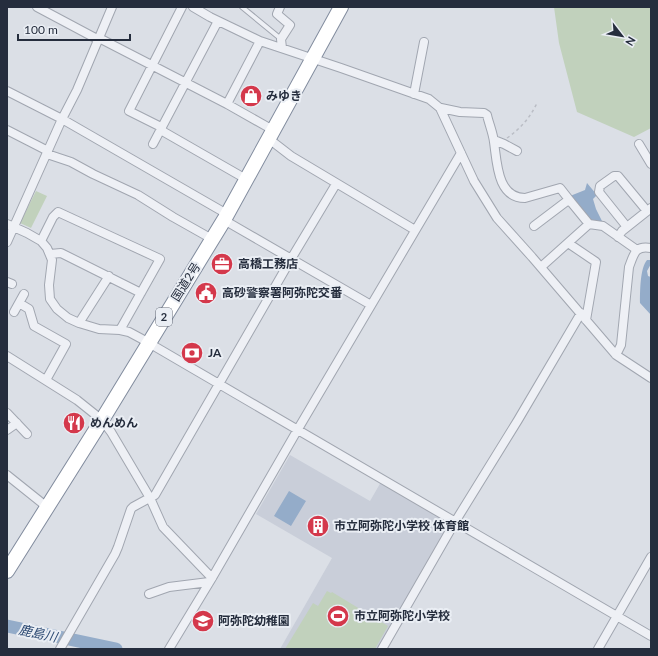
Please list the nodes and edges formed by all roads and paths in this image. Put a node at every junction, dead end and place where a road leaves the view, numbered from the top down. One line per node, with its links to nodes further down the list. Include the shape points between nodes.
1 (37, 7): 9 (street)
2 (112, 7): 9 (street)
3 (182, 7): 15 (street)
4 (193, 7): 8 (street)
5 (242, 7): 10 (lane)
6 (280, 7): 10 (street, via 277,14 290,25)
7 (341, 7): 14 (highway, 国道2号 / 2)
8 (218, 21): 11 (street); 16 (street)
9 (99, 39): 15 (street); 22 (street, via 78,90)
10 (281, 39): 13 (street)
11 (260, 41): 13 (street); 20 (street)
12 (424, 42): 18 (street)
13 (282, 48): 14 (street)
14 (312, 59): 18 (street); 25 (highway, 国道2号 / 2)
15 (152, 66): 16 (street); 23 (street, via 128,111)
16 (186, 83): 20 (street); 23 (street)
17 (7, 91): 22 (street)
18 (414, 94): 21 (street, via 429,99)
19 (537, 103): 26 (path, via 532,114 516,131)
20 (227, 104): 25 (street)
21 (441, 108): 26 (street, via 484,113); 31 (street)
22 (62, 119): 30 (street); 37 (street)
23 (161, 129): 27 (street); 33 (street)
24 (7, 130): 30 (street)
25 (271, 134): 33 (highway, 国道2号 / 2); 34 (street, via 291,156)
26 (497, 141): 29 (street); 35 (street, via 498,172 508,192 525,198 560,188)
27 (153, 144)
28 (644, 147): 32 (street)
29 (517, 151)
30 (47, 153): 39 (street); 44 (street, via 138,195)
31 (461, 153): 42 (street); 52 (street, via 474,181 497,218)
32 (651, 164)
33 (246, 179): 37 (highway, 国道2号 / 2)
34 (336, 184): 42 (street); 51 (street)
35 (571, 202): 38 (street); 40 (street, via 567,201)
36 (649, 210): 41 (street); 41 (street, via 618,176 600,186 599,192)
37 (226, 217): 44 (highway, 国道2号 / 2); 51 (street)
38 (589, 224): 43 (street, via 603,226); 47 (street)
39 (10, 225): 45 (street); 46 (street)
40 (534, 226)
41 (627, 227): 43 (street)
42 (415, 230): 57 (street)
43 (618, 237): 49 (street)
44 (212, 239): 62 (highway, 国道2号 / 2)
45 (41, 241): 50 (street); 54 (street, via 58,212 160,259)
46 (7, 242)
47 (568, 243): 52 (street); 59 (street, via 596,262)
48 (651, 248): 49 (street, via 643,247)
49 (637, 250): 63 (street, via 629,266 621,346)
50 (50, 254): 53 (street, via 61,253); 60 (street, via 50,298 57,309)
51 (291, 259): 57 (street); 67 (street)
52 (541, 267): 59 (street)
53 (108, 276): 54 (street); 60 (street)
54 (141, 293): 61 (street)
55 (24, 294): 56 (street)
56 (19, 303): 58 (street); 66 (street, via 29,309 34,326 66,344)
57 (371, 305): 71 (street)
58 (14, 312)
59 (583, 317): 63 (street); 77 (street)
60 (79, 323): 61 (street, via 99,329)
61 (120, 330): 62 (street)
62 (148, 343): 67 (street); 69 (highway, 国道2号 / 2)
63 (616, 355): 65 (street)
64 (7, 356): 66 (street)
65 (651, 378)
66 (46, 380): 69 (street)
67 (218, 384): 71 (street); 75 (street, via 155,495)
68 (7, 413): 70 (street)
69 (102, 420): 75 (street); 76 (highway, 国道2号 / 2)
70 (16, 423): 72 (street); 73 (street)
71 (298, 429): 77 (street); 80 (street)
72 (7, 430)
73 (27, 434)
74 (7, 475): 76 (street)
75 (150, 498): 80 (street, via 163,527); 84 (street, via 131,509 115,554)
76 (47, 507): 79 (highway, 国道2号 / 2)
77 (456, 522): 82 (street); 86 (street)
78 (651, 557): 82 (street)
79 (7, 571)
80 (210, 580): 81 (street, via 169,587); 85 (street)
81 (149, 594)
82 (617, 616): 83 (street); 87 (street)
83 (651, 636)
84 (60, 649)
85 (169, 649)
86 (382, 649)
87 (598, 649)

